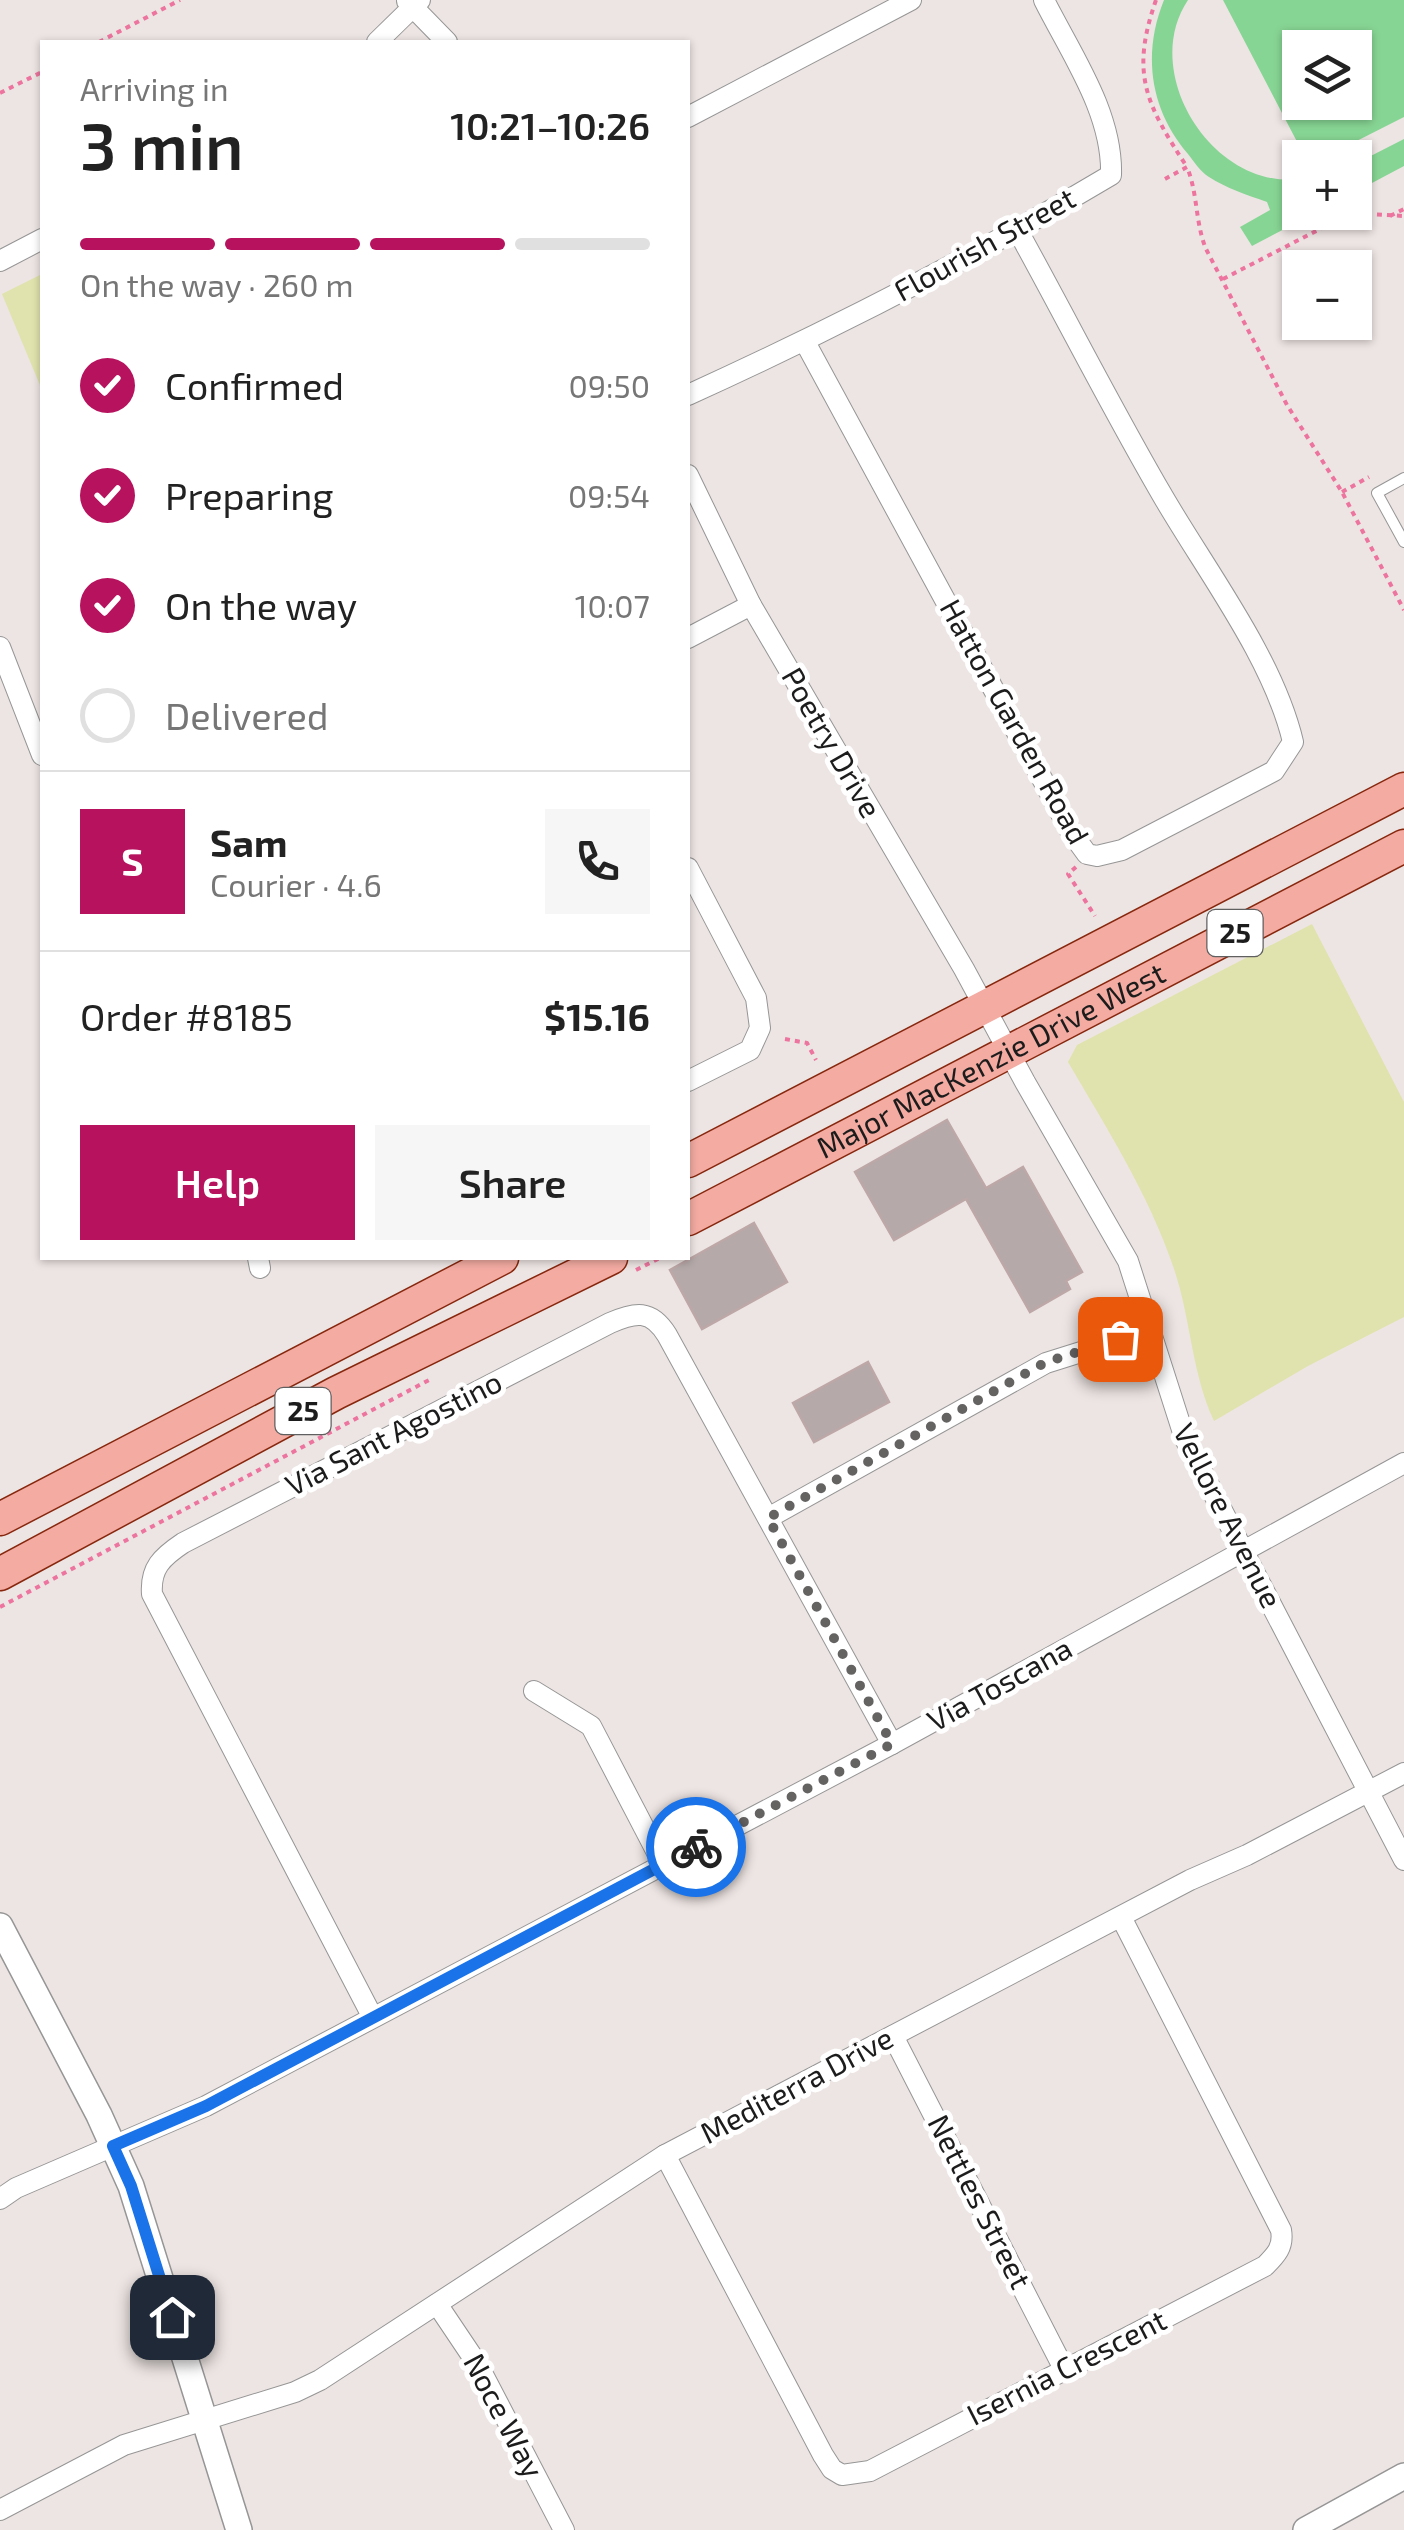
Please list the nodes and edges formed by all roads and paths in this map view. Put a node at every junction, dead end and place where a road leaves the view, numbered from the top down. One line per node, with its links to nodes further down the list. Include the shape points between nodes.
1 (180, 0): 6 (path)
2 (911, 0): 11 (street)
3 (1044, 0): 17 (street, Flourish Street, via 1103,120 1112,147 1110,175)
4 (1156, 0): 12 (path, via 1144,34 1142,75 1155,118)
5 (414, 3): 7 (street); 8 (street)
6 (103, 40)
7 (380, 40)
8 (445, 40)
9 (40, 73): 10 (path)
10 (0, 93)
11 (690, 115)
12 (1186, 167): 13 (path); 20 (path, via 1198,230)
13 (1164, 179)
14 (1404, 209): 15 (path)
15 (1390, 216): 16 (path); 20 (path, via 1351,213)
16 (1404, 216)
17 (1018, 231): 21 (street, Flourish Street); 33 (street, Hatton Garden Road, via 1161,494 1216,580 1285,709 1293,742 1274,771 1122,850)
18 (40, 240): 19 (street)
19 (0, 261)
20 (1222, 279): 27 (path)
21 (805, 342): 22 (street, Flourish Street); 33 (street, Hatton Garden Road)
22 (690, 394)
23 (1404, 478): 25 (lane, via 1377,493)
24 (690, 479): 26 (street, Poetry Drive)
25 (1404, 542)
26 (751, 605): 28 (street); 36 (street, Poetry Drive)
27 (1404, 610)
28 (690, 637)
29 (0, 647): 30 (street)
30 (40, 750)
31 (1404, 789): 36 (main road, Major MacKenzie Drive West / 25)
32 (1404, 846): 38 (main road, Major MacKenzie Drive West / 25)
33 (1087, 854): 35 (path, via 1068,874)
34 (690, 872): 40 (street, via 756,998 760,1028 750,1050)
35 (1096, 916)
36 (985, 1007): 38 (street, Vellore Avenue); 41 (main road, Major MacKenzie Drive West / 25)
37 (786, 1039): 39 (path, via 808,1043)
38 (1008, 1051): 42 (main road, Major MacKenzie Drive West / 25); 45 (street, Vellore Avenue, via 1128,1261)
39 (816, 1060)
40 (690, 1081)
41 (690, 1160)
42 (690, 1218)
43 (498, 1260): 49 (main road, 25)
44 (624, 1264): 51 (main road, 25, via 336,1393)
45 (1151, 1330): 48 (street, via 1046,1362); 50 (street, Vellore Avenue, via 1185,1440)
46 (431, 1379): 52 (path)
47 (1404, 1463): 50 (street, Via Toscana)
48 (768, 1518): 54 (street, Via Sant Agostino); 61 (street, Via Sant Agostino, via 661,1326 641,1313 592,1332 201,1534 156,1565 151,1579 158,1608)
49 (0, 1519)
50 (1243, 1552): 54 (street, Via Toscana); 56 (street, Vellore Avenue)
51 (0, 1574)
52 (0, 1607)
53 (534, 1691): 58 (street, via 591,1726)
54 (892, 1744): 58 (street, Via Toscana)
55 (1404, 1773): 56 (street, Mediterra Drive)
56 (1370, 1791): 57 (street, Vellore Avenue); 59 (street, Mediterra Drive)
57 (1404, 1860)
58 (663, 1864): 61 (street, Via Toscana)
59 (1121, 1917): 62 (street, Mediterra Drive); 67 (street, Isernia Crescent, via 1283,2241 1264,2266)
60 (0, 1926): 63 (street)
61 (372, 2016): 63 (street, Via Toscana, via 206,2106)
62 (893, 2036): 64 (street, Mediterra Drive); 67 (street, Nettles Street)
63 (113, 2146): 65 (street, Via Toscana); 68 (street)
64 (665, 2155): 66 (street, Mediterra Drive); 67 (street, Isernia Crescent, via 823,2455 842,2475 870,2471)
65 (0, 2199)
66 (437, 2304): 68 (street, Mediterra Drive, via 320,2380); 72 (street, Noce Way, via 478,2365)
67 (1064, 2369)
68 (205, 2420): 70 (street, Mediterra Drive, via 124,2445); 71 (street)
69 (1404, 2476): 73 (street)
70 (0, 2510)
71 (239, 2530)
72 (564, 2530)
73 (1306, 2530)

